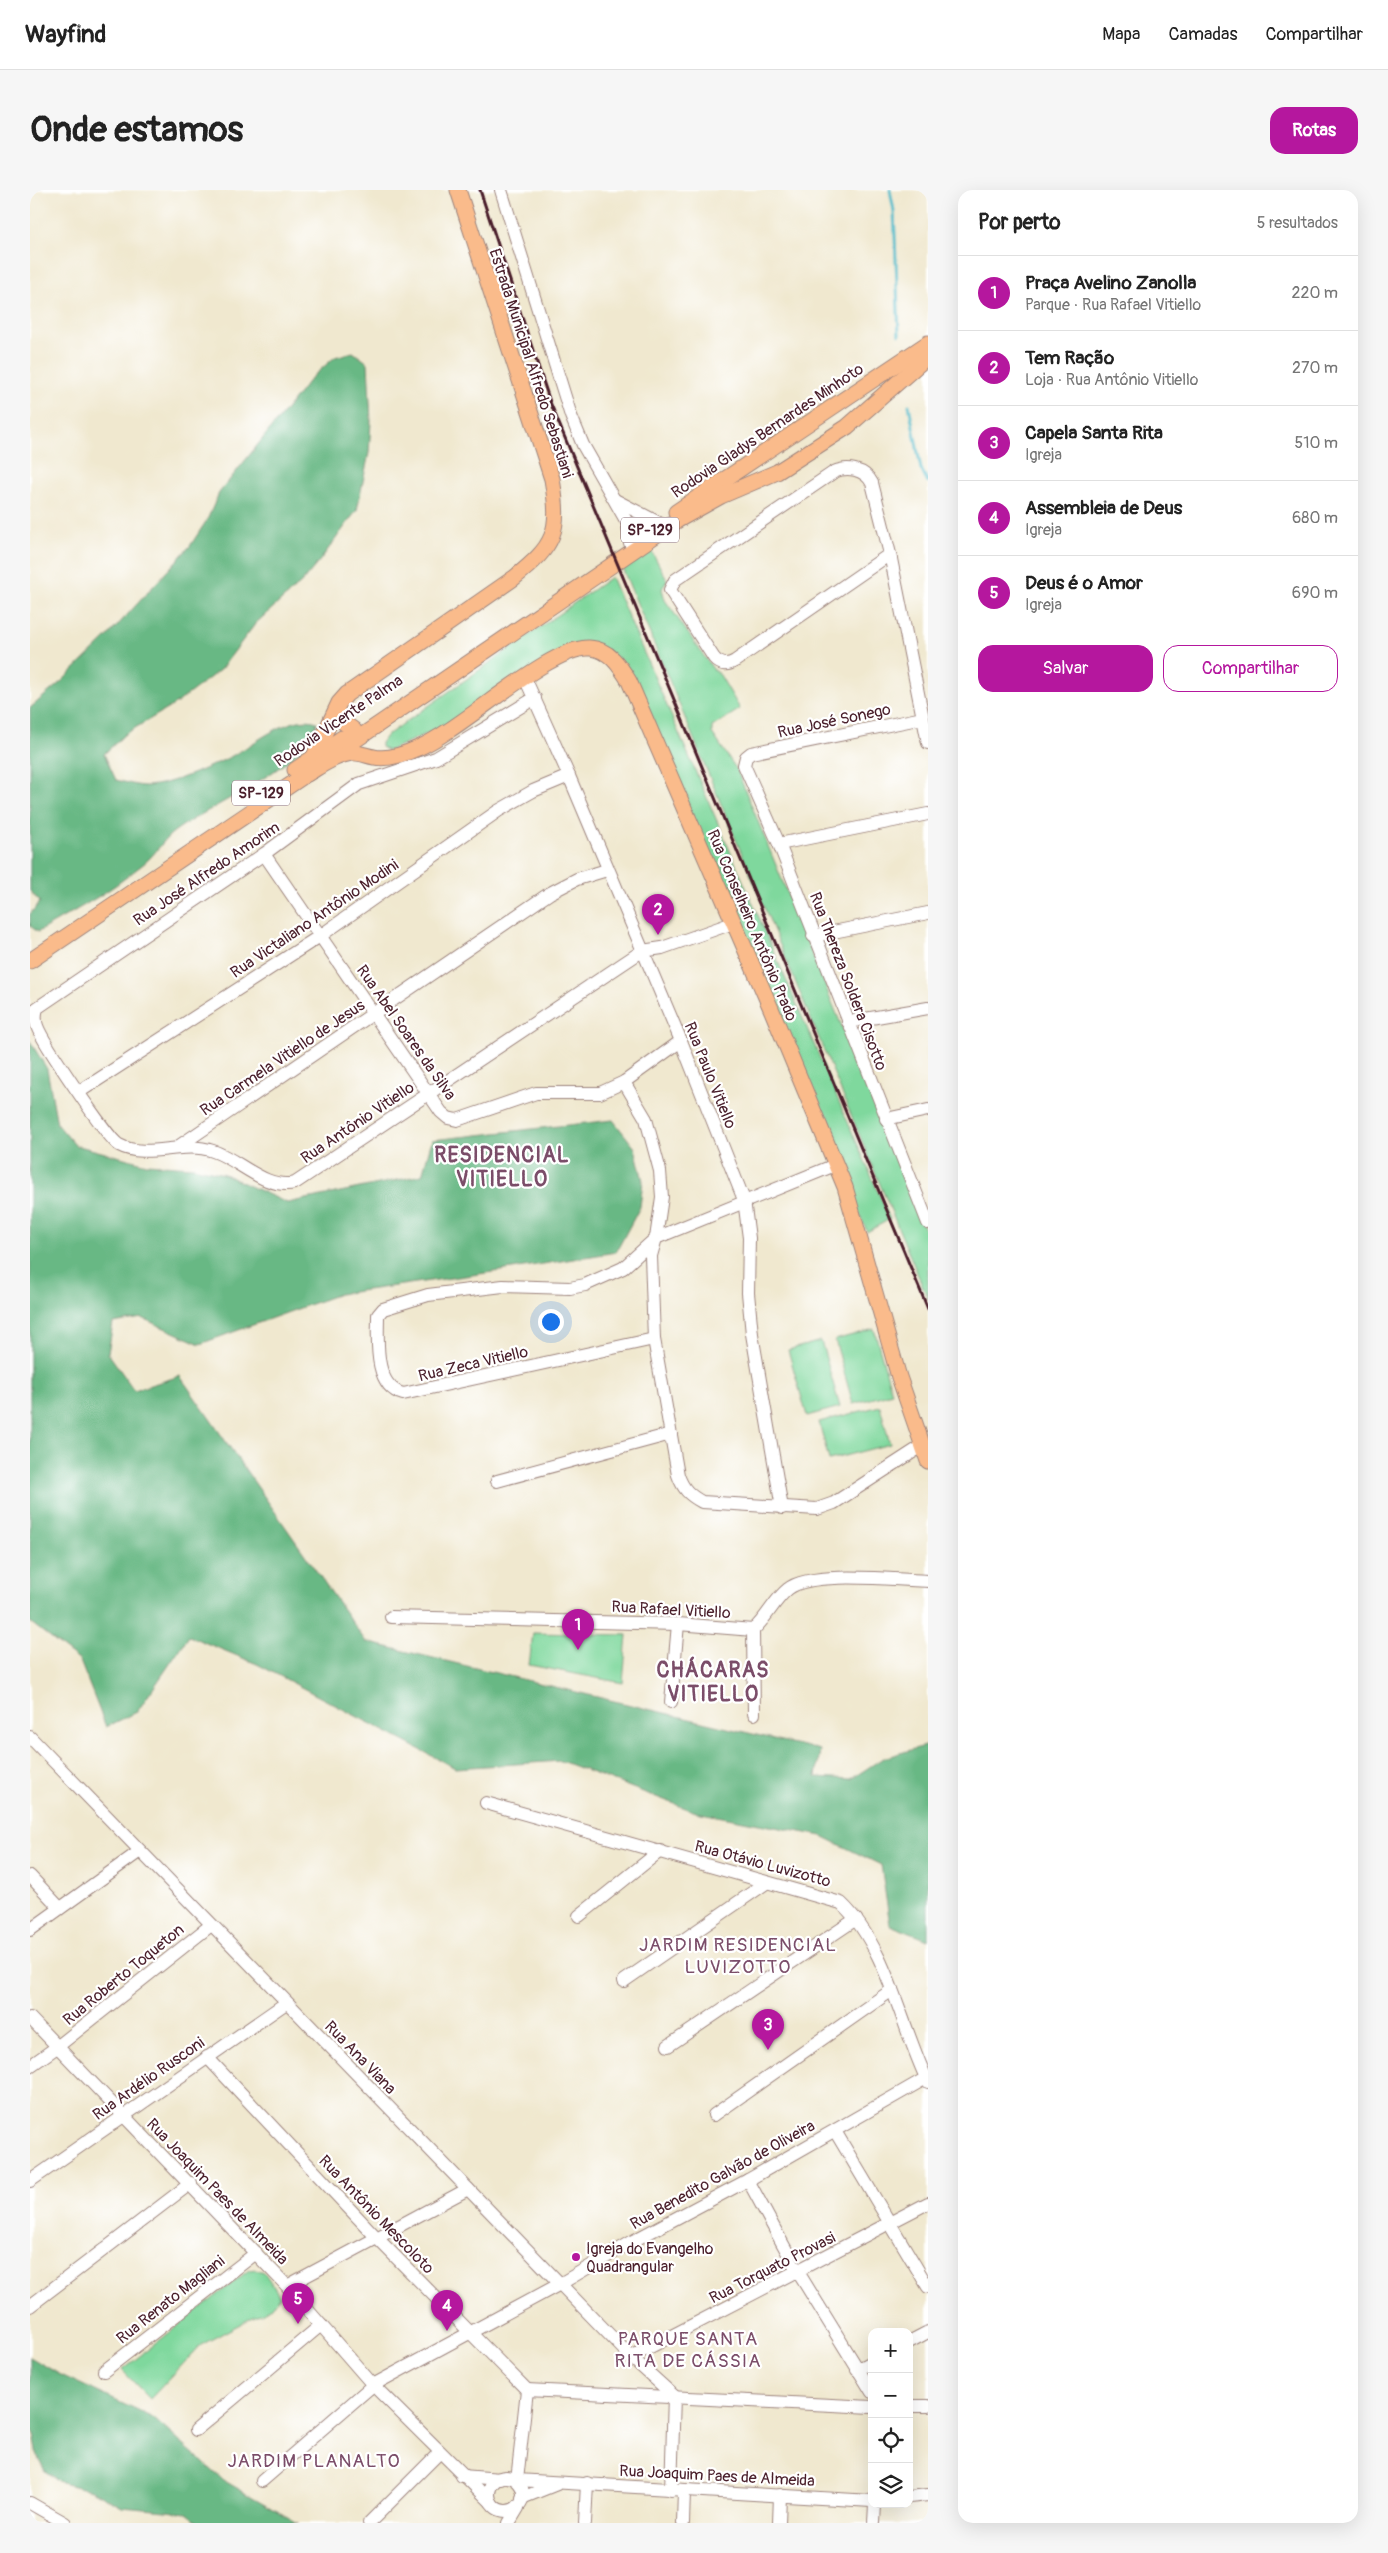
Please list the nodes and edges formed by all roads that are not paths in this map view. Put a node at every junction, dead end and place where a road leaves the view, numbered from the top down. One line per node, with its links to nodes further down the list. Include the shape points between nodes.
1 (458, 190): 14 (main road, Estrada Municipal Alfredo Sebastiani, via 552,479 556,518 554,532 540,557 362,681 339,703)
2 (501, 190): 7 (street, via 571,416)
3 (928, 343): 5 (main road, Rodovia Gladys Bernardes Minhoto / SP-129)
4 (928, 356): 6 (main road, SP-129, via 856,419)
5 (808, 422): 6 (main road, via 826,423 830,431); 8 (main road, Rodovia Gladys Bernardes Minhoto / SP-129)
6 (824, 441): 9 (main road, Rodovia Gladys Bernardes Minhoto / SP-129, via 777,472 721,496)
7 (613, 499): 8 (street); 9 (street, via 628,524)
8 (661, 524): 9 (main road, Rodovia Gladys Bernardes Minhoto / SP-129)
9 (628, 549): 11 (main road, Rodovia Gladys Bernardes Minhoto / SP-129)
10 (890, 554): 10 (street, via 735,661 724,664 714,658 672,596 670,588 675,580 834,472 850,468 870,478); 15 (street)
11 (494, 640): 16 (main road, Rodovia Vicente Palma / SP-129)
12 (525, 678): 13 (street, Rua Paulo Vitiello); 20 (main road, Rua Conselheiro Antônio Prado, via 442,736 418,748); 28 (main road, Rua Conselheiro Antônio Prado, via 563,653 581,648 596,649 618,663 629,681)
13 (535, 698): 22 (street, Rua Paulo Vitiello); 25 (street, Rua José Alfredo Amorim, via 436,758 359,784)
14 (336, 711): 16 (main road, via 342,722); 19 (main road, Estrada Municipal Alfredo Sebastiani)
15 (923, 718): 17 (street); 18 (street, Rua José Sonego)
16 (358, 732): 19 (main road, Rodovia Vicente Palma / SP-129); 20 (main road, via 366,748); 21 (main road, Rodovia Vicente Palma / SP-129)
17 (928, 742)
18 (752, 753): 24 (street, Rua Thereza Soldera Cisotto, via 746,757 744,768)
19 (312, 758): 31 (main road, Rodovia Vicente Palma / SP-129)
20 (384, 758): 21 (main road, via 350,753)
21 (307, 774): 33 (main road, Rodovia Vicente Palma / SP-129)
22 (569, 776): 26 (street, Rua Paulo Vitiello); 29 (street, Rua Victaliano Antônio Modini, via 498,811)
23 (928, 814): 24 (street)
24 (779, 844): 30 (street, Rua Thereza Soldera Cisotto)
25 (264, 854): 29 (street, Rua Abel Soares da Silva); 36 (street, Rua José Alfredo Amorim, via 45,1001)
26 (607, 870): 32 (street, Rua Paulo Vitiello); 35 (street, Rua Carmela Vitiello de Jesus, via 550,892)
27 (928, 913): 30 (street)
28 (733, 923): 32 (street, Rua Antônio Vitiello, via 662,948); 45 (main road, Rua Conselheiro Antônio Prado)
29 (320, 936): 35 (street, Rua Abel Soares da Silva); 40 (street, Rua Victaliano Antônio Modini)
30 (814, 936): 37 (street, Rua Thereza Soldera Cisotto)
31 (30, 949)
32 (642, 951): 38 (street, Rua Paulo Vitiello); 41 (street, Rua Antônio Vitiello)
33 (30, 961)
34 (928, 1008): 37 (street)
35 (374, 1014): 41 (street, Rua Abel Soares da Silva); 44 (street, Rua Carmela Vitiello de Jesus)
36 (35, 1016): 40 (street, Rua Antônio Vitiello, via 45,1043)
37 (848, 1022): 43 (street, Rua Thereza Soldera Cisotto)
38 (680, 1041): 39 (street, Rua Abel Soares da Silva); 46 (street, Rua Paulo Vitiello)
39 (624, 1082): 41 (street, Rua Abel Soares da Silva, via 600,1093 536,1092 457,1120 441,1112); 48 (street, via 646,1119 660,1171 662,1197)
40 (80, 1092): 44 (street, Rua Antônio Vitiello, via 117,1144 129,1150 145,1151)
41 (429, 1093): 44 (street, Rua Antônio Vitiello, via 295,1183 285,1186 273,1183 213,1151)
42 (928, 1110): 43 (street)
43 (886, 1119): 47 (street, Rua Thereza Soldera Cisotto)
44 (179, 1146)
45 (835, 1165): 46 (street); 51 (main road, Rua Conselheiro Antônio Prado)
46 (744, 1200): 48 (street); 54 (street, Rua Paulo Vitiello, via 749,1238 748,1293 752,1334)
47 (928, 1224)
48 (656, 1238): 49 (street, via 651,1256); 49 (street, Rua Zeca Vitiello, via 623,1268 585,1285 570,1288 503,1286 428,1295 383,1309 378,1317 380,1368 389,1386 398,1393 406,1394)
49 (654, 1340): 50 (street)
50 (671, 1434): 53 (street); 54 (street, via 678,1475 689,1495 702,1502)
51 (922, 1446): 52 (main road, Rua Conselheiro Antônio Prado); 54 (street, via 834,1503 817,1508)
52 (928, 1461)
53 (497, 1481)
54 (782, 1508)
55 (928, 1581): 58 (street, via 803,1580 786,1590)
56 (391, 1617): 57 (street, Rua Rafael Vitiello)
57 (678, 1624): 58 (street, Rua Rafael Vitiello); 59 (street)
58 (753, 1630): 60 (street)
59 (671, 1702)
60 (754, 1714)
61 (30, 1737): 63 (street, Rua Ana Viana)
62 (486, 1803): 64 (street, Rua Otávio Luvizotto)
63 (140, 1851): 67 (street); 70 (street, Rua Ana Viana)
64 (660, 1852): 66 (street, Rua Otávio Luvizotto); 68 (street)
65 (30, 1876): 67 (street)
66 (766, 1883): 69 (street, Rua Otávio Luvizotto, via 841,1903); 72 (street)
67 (60, 1908): 71 (street)
68 (579, 1916)
69 (856, 1919): 73 (street, Rua Otávio Luvizotto); 76 (street)
70 (211, 1924): 74 (street, Rua Ana Viana); 77 (street, Rua Roberto Toqueton)
71 (30, 1930)
72 (624, 1981)
73 (892, 1990): 80 (street, Rua Otávio Luvizotto); 81 (street)
74 (286, 2003): 78 (street, Rua Ardélio Rusconi); 87 (street, Rua Ana Viana)
75 (30, 2018): 77 (street, Rua Joaquim Paes de Almeida)
76 (668, 2046)
77 (57, 2047): 79 (street, Rua Roberto Toqueton); 82 (street, Rua Joaquim Paes de Almeida)
78 (207, 2057): 82 (street, Rua Ardélio Rusconi); 90 (street, Rua Antônio Mescoloto)
79 (30, 2066)
80 (927, 2079): 83 (street, Rua Benedito Galvão de Oliveira)
81 (714, 2114)
82 (123, 2116): 85 (street, Rua Ardélio Rusconi); 86 (street, Rua Joaquim Paes de Almeida)
83 (835, 2131): 84 (street, Rua Benedito Galvão de Oliveira); 89 (street)
84 (748, 2180): 92 (street); 93 (street, Rua Benedito Galvão de Oliveira)
85 (30, 2181)
86 (190, 2183): 91 (street, Rua Joaquim Paes de Almeida); 96 (street)
87 (468, 2189): 90 (street); 93 (street, Rua Ana Viana)
88 (928, 2203): 89 (street, Rua Torquato Provasi)
89 (890, 2224): 92 (street, Rua Torquato Provasi); 95 (street)
90 (377, 2238): 94 (street); 99 (street, Rua Antônio Mescoloto)
91 (256, 2253): 94 (street, Rua Joaquim Paes de Almeida); 104 (street, Rua Renato Magliani)
92 (798, 2272): 101 (street, Rua Torquato Provasi); 103 (street)
93 (560, 2284): 99 (street, Rua Benedito Galvão de Oliveira); 101 (street, Rua Ana Viana)
94 (287, 2286): 97 (street, Rua Joaquim Paes de Almeida)
95 (928, 2287)
96 (30, 2306)
97 (321, 2325): 105 (street, Rua Joaquim Paes de Almeida); 112 (street)
98 (928, 2332): 100 (street)
99 (470, 2333): 105 (street, Rua Benedito Galvão de Oliveira); 107 (street, Rua Antônio Mescoloto)
100 (913, 2340)
101 (631, 2357): 108 (street, Rua Ana Viana)
102 (868, 2364): 103 (street)
103 (857, 2370): 106 (street)
104 (104, 2371)
105 (373, 2385): 113 (street, Rua Joaquim Paes de Almeida); 116 (street, Rua Benedito Galvão de Oliveira)
106 (868, 2386)
107 (527, 2390): 108 (street); 117 (street)
108 (674, 2396): 111 (street); 120 (street)
109 (913, 2406): 110 (street)
110 (928, 2406)
111 (868, 2407)
112 (196, 2430)
113 (440, 2452): 114 (street, Rua Joaquim Paes de Almeida); 132 (street)
114 (462, 2476): 115 (street); 126 (street, Rua Joaquim Paes de Almeida)
115 (501, 2479): 117 (street); 126 (street, via 492,2486)
116 (262, 2480)
117 (517, 2480): 119 (street, Rua Joaquim Paes de Almeida); 128 (street, via 522,2490)
118 (587, 2482): 119 (street, Rua Joaquim Paes de Almeida); 120 (street, Rua Joaquim Paes de Almeida); 133 (street)
119 (560, 2483): 128 (street, Rua Joaquim Paes de Almeida)
120 (670, 2490): 121 (street, Rua Joaquim Paes de Almeida)
121 (684, 2491): 122 (street, Rua Joaquim Paes de Almeida); 134 (street)
122 (780, 2495): 125 (street, Rua Joaquim Paes de Almeida); 135 (street)
123 (928, 2495): 124 (street)
124 (913, 2497)
125 (868, 2501)
126 (491, 2502): 130 (street)
127 (30, 2503): 131 (street)
128 (520, 2503): 130 (street)
129 (875, 2508): 136 (street)
130 (504, 2519)
131 (65, 2523)
132 (369, 2523)
133 (585, 2523)
134 (683, 2523)
135 (779, 2523)
136 (874, 2523)

